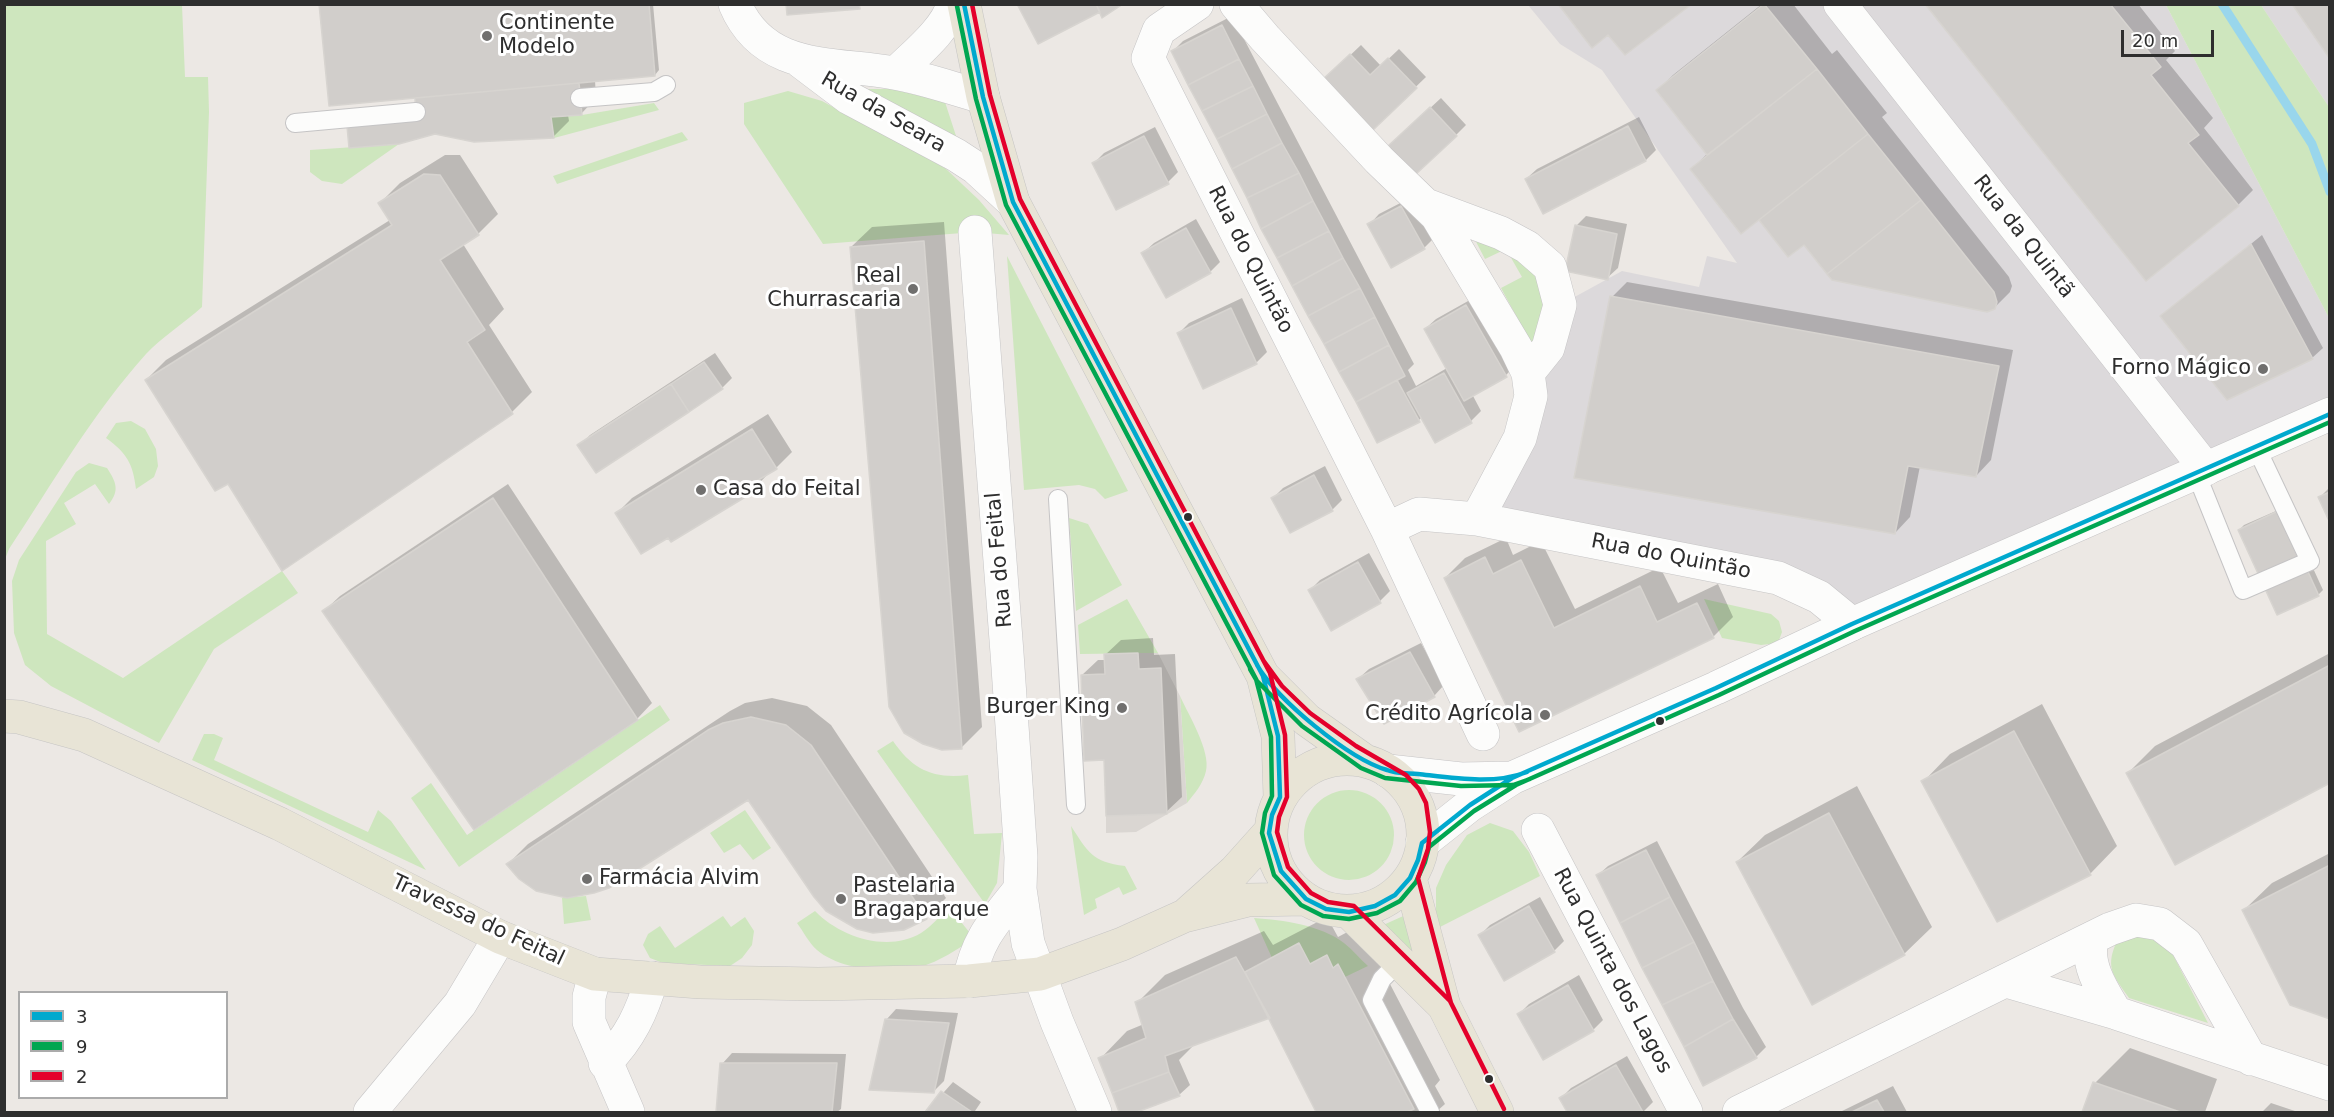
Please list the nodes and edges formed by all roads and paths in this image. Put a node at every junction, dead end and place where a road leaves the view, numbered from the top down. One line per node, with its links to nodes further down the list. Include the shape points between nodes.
1 (735, 4): 7 (street, via 757,36 782,55)
2 (953, 4): 8 (street, Rua da Seara, via 934,35)
3 (964, 4): 10 (main road)
4 (1197, 4): 23 (street, Rua do Quintão, via 1159,30 1148,58)
5 (1236, 4): 15 (street, via 1379,160)
6 (1840, 4): 20 (street, Rua da Quintã)
7 (800, 61): 8 (street, Rua da Seara); 14 (street, Rua da Seara, via 849,98 976,168)
8 (896, 73): 10 (street, Rua da Seara)
9 (666, 85): 11 (lane, via 654,92)
10 (983, 97): 14 (main road)
11 (580, 98)
12 (416, 112): 13 (lane)
13 (295, 123)
14 (1014, 202): 25 (main road)
15 (1425, 204): 17 (street, via 1437,216); 17 (street, via 1501,233 1527,247 1550,267 1560,305 1548,348)
16 (975, 232): 36 (street, Rua do Feital, via 1021,857)
17 (1528, 373): 22 (street, via 1531,396 1520,438)
18 (2330, 414): 19 (street)
19 (2256, 447): 20 (street); 20 (lane, via 2310,561 2243,590)
20 (2201, 471): 24 (street)
21 (1058, 500): 31 (lane)
22 (1477, 519): 23 (street, Rua do Quintão, via 1419,514); 24 (street, Rua do Quintão, via 1778,578 1819,597)
23 (1387, 529): 27 (street, Rua do Quintão)
24 (1852, 624): 29 (street)
25 (1263, 676): 28 (main road, via 1306,720); 30 (main road, via 1278,736)
26 (12, 716): 40 (main road, Travessa do Feital, via 84,735 163,770 280,824)
27 (1483, 734)
28 (1377, 766): 29 (street, via 1461,779); 30 (main road, via 1340,758 1320,763); 34 (main road, via 1409,788 1420,805)
29 (1512, 778): 34 (street)
30 (1280, 797): 33 (main road)
31 (1076, 805)
32 (1538, 830): 58 (street, Rua Quinta dos Lagos)
33 (1269, 833): 37 (main road, via 1281,872); 39 (main road, via 1235,871)
34 (1422, 843): 35 (main road)
35 (1410, 878): 38 (main road, via 1395,895 1375,906); 48 (main road)
36 (1020, 889): 44 (street, Rua do Feital, via 1028,943); 46 (street, via 985,933 973,958)
37 (1306, 899): 38 (main road, via 1326,909); 39 (main road, via 1248,900)
38 (1349, 912): 42 (main road)
39 (1184, 916): 44 (main road, Travessa do Feital, via 1122,945)
40 (500, 937): 43 (main road, Travessa do Feital); 53 (street, via 460,1004)
41 (2092, 939): 47 (street); 49 (street, via 2089,951 2098,982); 50 (street, via 2136,920 2160,924 2186,944)
42 (1400, 962): 48 (main road); 56 (lane, via 1382,979 1372,1000)
43 (596, 974): 45 (main road, Travessa do Feital); 51 (street, via 589,997 590,1022)
44 (1040, 974): 46 (main road, Travessa do Feital); 55 (street, Rua do Feital)
45 (652, 978): 46 (main road, Travessa do Feital, via 818,984); 51 (street, via 636,1024)
46 (969, 981)
47 (2006, 981): 49 (street); 59 (street)
48 (1444, 1006): 57 (main road)
49 (2116, 1013): 50 (street)
50 (2251, 1059): 52 (street)
51 (606, 1063): 54 (street)
52 (2330, 1084)
53 (370, 1113)
54 (628, 1113)
55 (1095, 1113)
56 (1430, 1113)
57 (1497, 1113)
58 (1686, 1113)
59 (1739, 1113)

